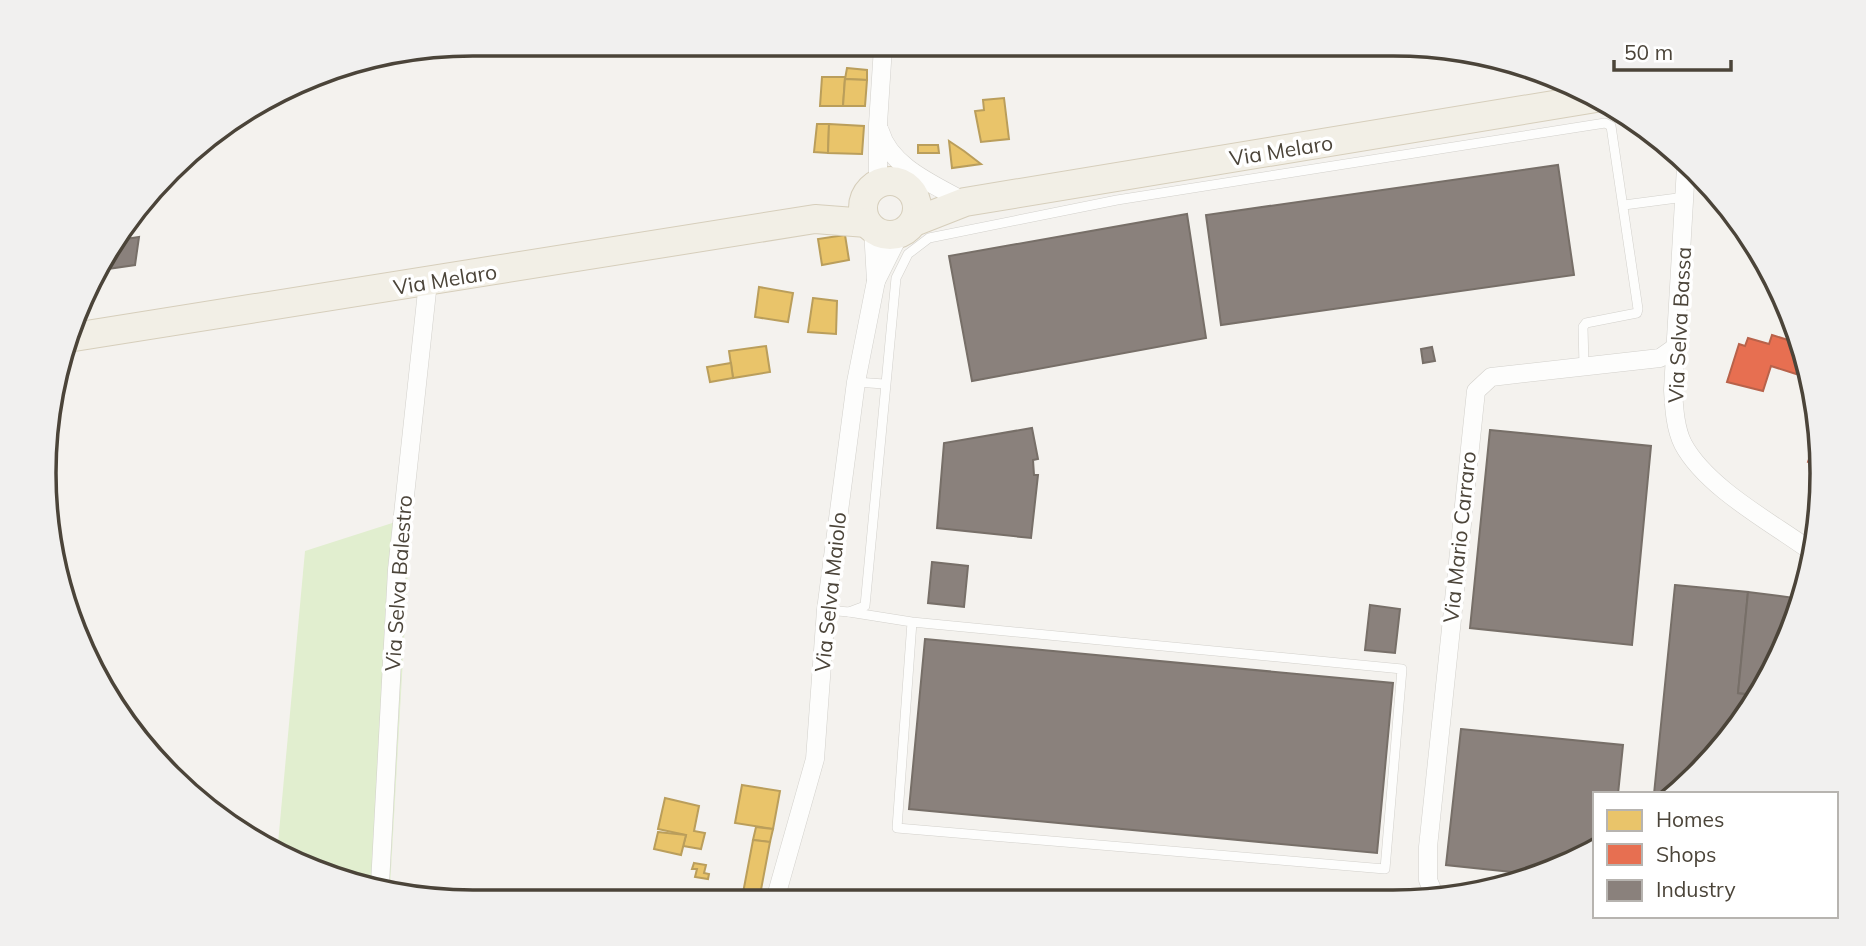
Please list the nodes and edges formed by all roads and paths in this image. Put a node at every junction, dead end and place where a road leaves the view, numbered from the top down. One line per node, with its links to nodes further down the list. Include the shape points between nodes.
1 (882, 56): 3 (street)
2 (1580, 101): 6 (main road, Via Melaro)
3 (878, 124): 6 (street, via 883,145 898,161); 8 (street)
4 (1686, 176): 5 (street, Via Selva Bassa)
5 (1685, 197): 7 (lane); 12 (street, Via Selva Bassa)
6 (965, 202): 8 (main road, Via Melaro); 8 (main road, Via Melaro, via 932,197)
7 (1624, 205): 13 (lane, via 1638,309 1637,313 1586,323); 15 (lane, via 1611,126 1605,123 1116,200 929,238 908,254 896,278)
8 (886, 210): 9 (street, Via Selva Maiolo); 9 (street, Via Selva Maiolo); 10 (main road, Via Melaro)
9 (876, 281): 14 (street, Via Selva Maiolo)
10 (428, 282): 11 (main road, Via Melaro); 20 (street, Via Selva Balestro, via 397,569)
11 (79, 336)
12 (1678, 340): 13 (street, Via Mario Carraro, via 1677,346 1660,358); 16 (street, Via Selva Bassa, via 1674,413 1683,443 1719,485)
13 (1584, 366): 21 (street, Via Mario Carraro, via 1491,377 1476,391 1473,401 1428,847)
14 (856, 382): 15 (lane); 17 (street, Via Selva Maiolo)
15 (884, 384): 18 (lane, via 865,606)
16 (1803, 546)
17 (826, 610): 18 (lane); 22 (street, Via Selva Maiolo, via 815,760)
18 (849, 612): 19 (lane)
19 (912, 622): 19 (lane, via 1402,669 1385,869 897,828)
20 (380, 879)
21 (1431, 888)
22 (778, 890)

